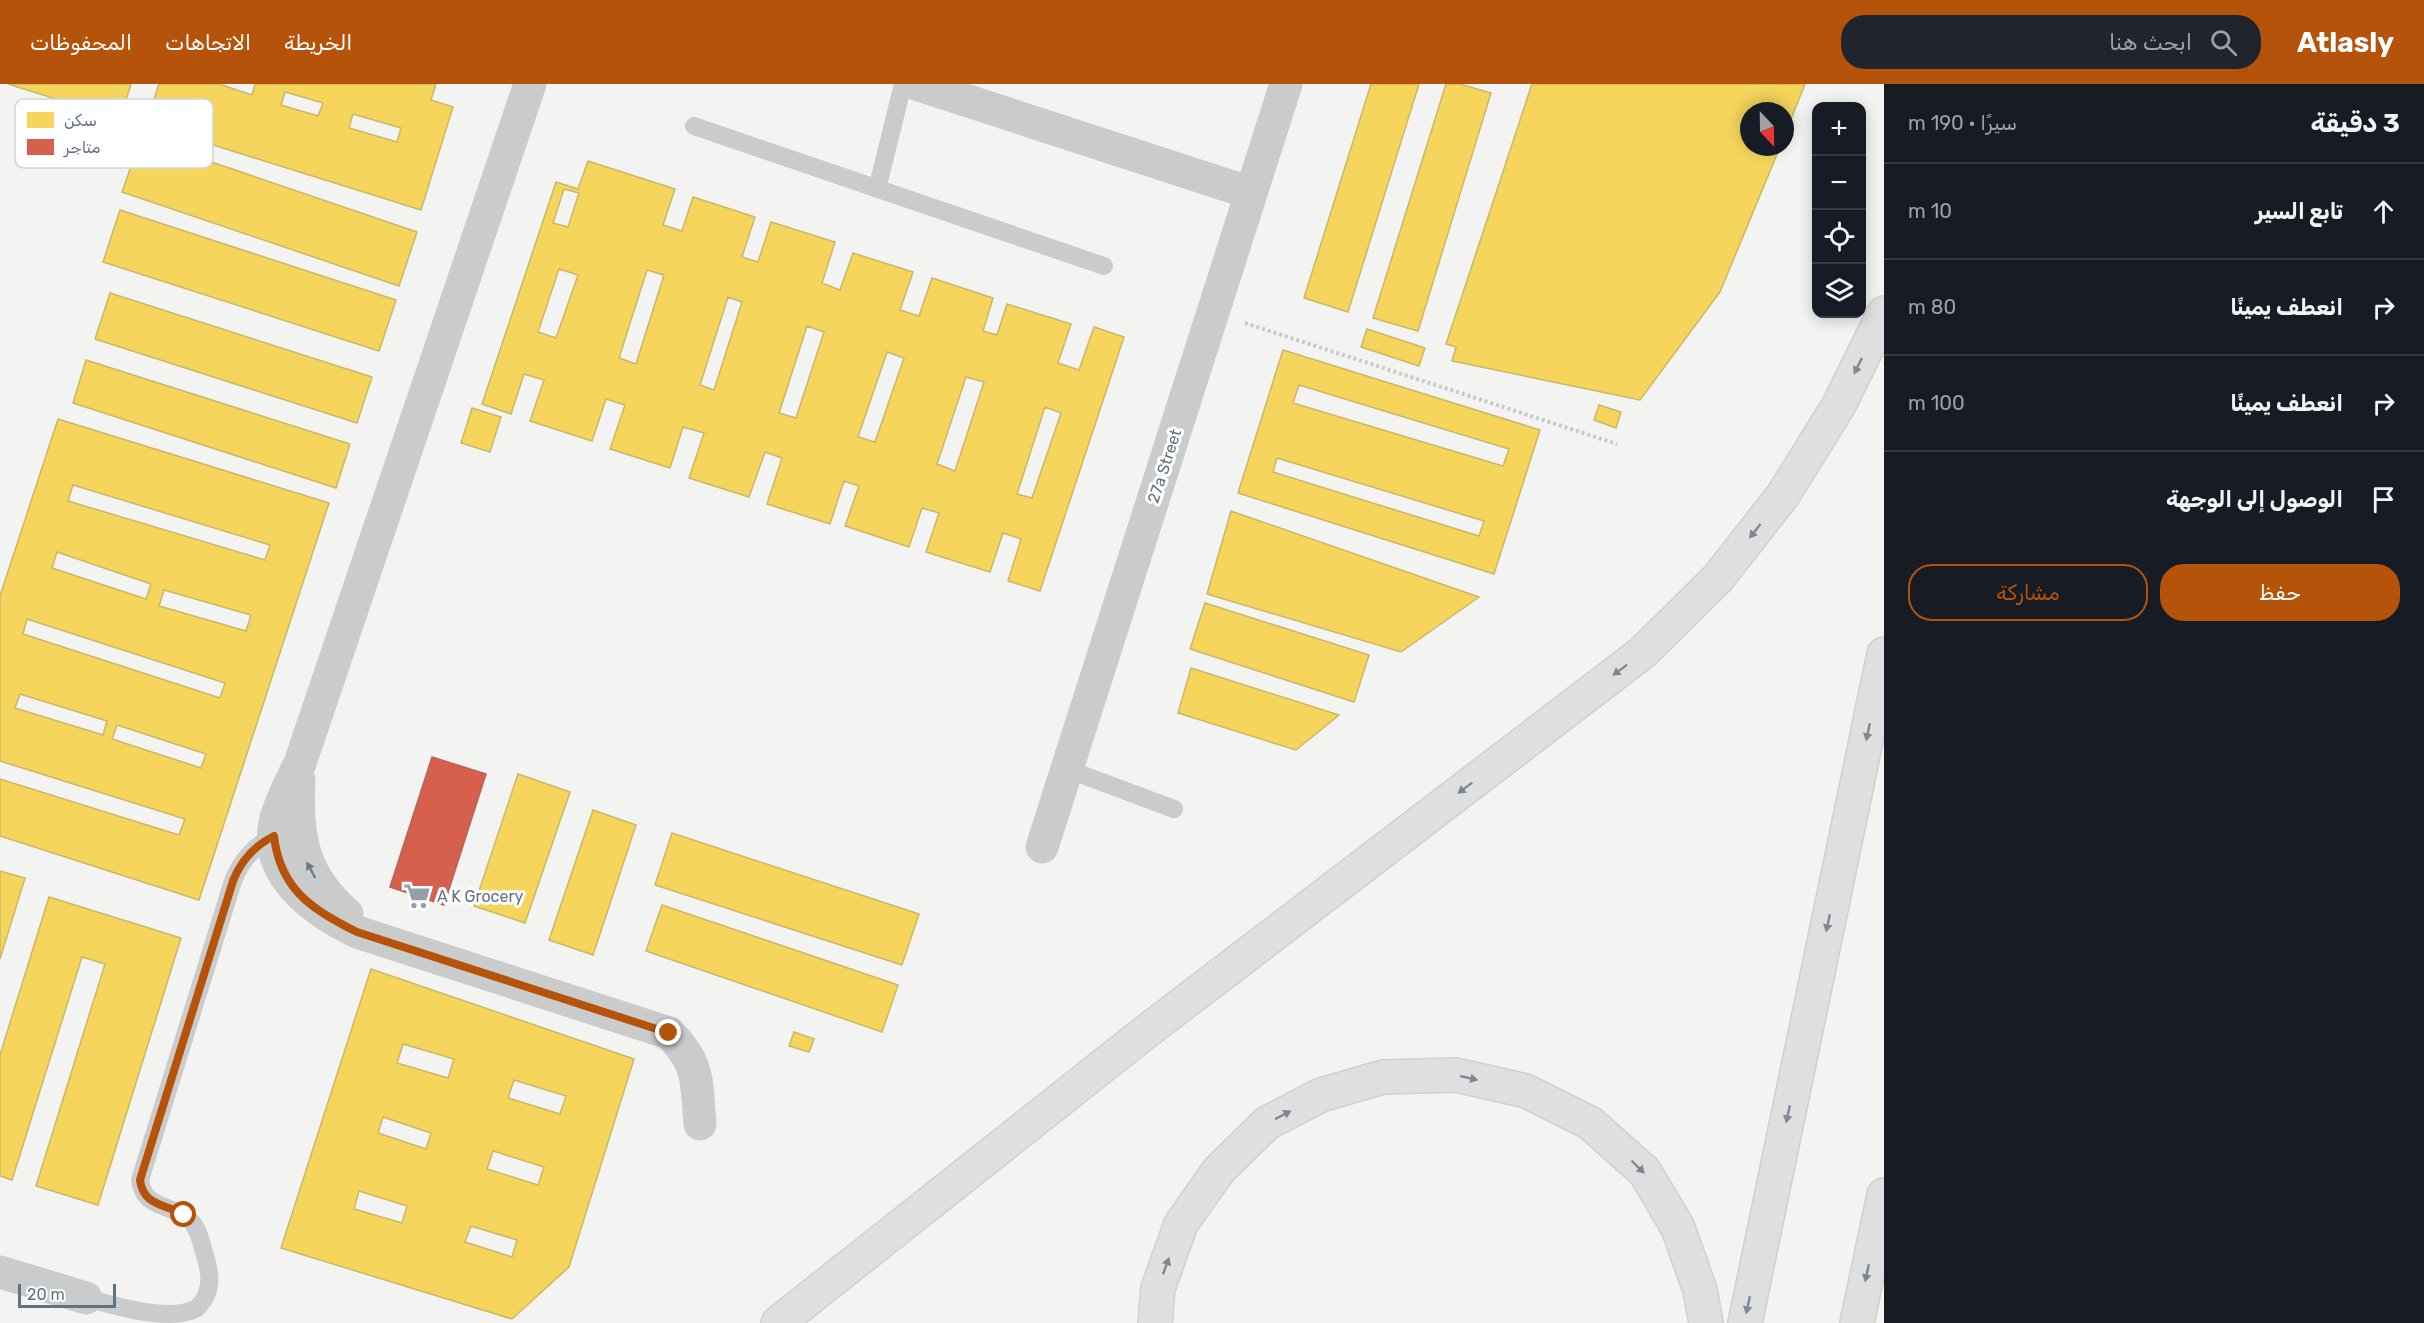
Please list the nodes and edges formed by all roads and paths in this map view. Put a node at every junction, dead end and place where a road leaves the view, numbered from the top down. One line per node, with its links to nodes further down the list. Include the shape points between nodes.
1 (530, 84): 13 (street)
2 (903, 84): 6 (lane)
3 (916, 84): 7 (street)
4 (1286, 84): 7 (street, 27a Street)
5 (694, 126): 6 (lane)
6 (877, 189): 8 (lane)
7 (1251, 193): 9 (street, 27a Street)
8 (1104, 266)
9 (1213, 312): 11 (path); 14 (street, 27a Street)
10 (1884, 313): 23 (highway, one-way to 23, via 1839,405 1783,495 1718,578 1642,653 1147,1031)
11 (1617, 444)
12 (1884, 654): 26 (highway, one-way to 26)
13 (300, 763): 16 (street, via 281,805); 18 (street, one-way to 13, via 333,902 305,858 299,830)
14 (1067, 769): 15 (lane); 17 (street, 27a Street)
15 (1174, 809)
16 (274, 836): 18 (street, via 282,868 299,896 332,920); 22 (lane, via 246,856 233,881 140,1180 149,1200 176,1210 198,1231 209,1269 208,1291 195,1310 162,1318)
17 (1042, 847)
18 (381, 940): 19 (street, via 669,1033 695,1068)
19 (700, 1124)
20 (1884, 1195): 27 (highway, one-way to 27)
21 (0, 1272): 22 (street)
22 (86, 1298)
23 (778, 1323)
24 (1155, 1323): 25 (highway, one-way to 25, via 1158,1288 1181,1224 1219,1170 1268,1124 1321,1095 1383,1077 1456,1075 1526,1091 1590,1123 1645,1172 1678,1228 1700,1290)
25 (1706, 1323)
26 (1744, 1323)
27 (1857, 1323)

